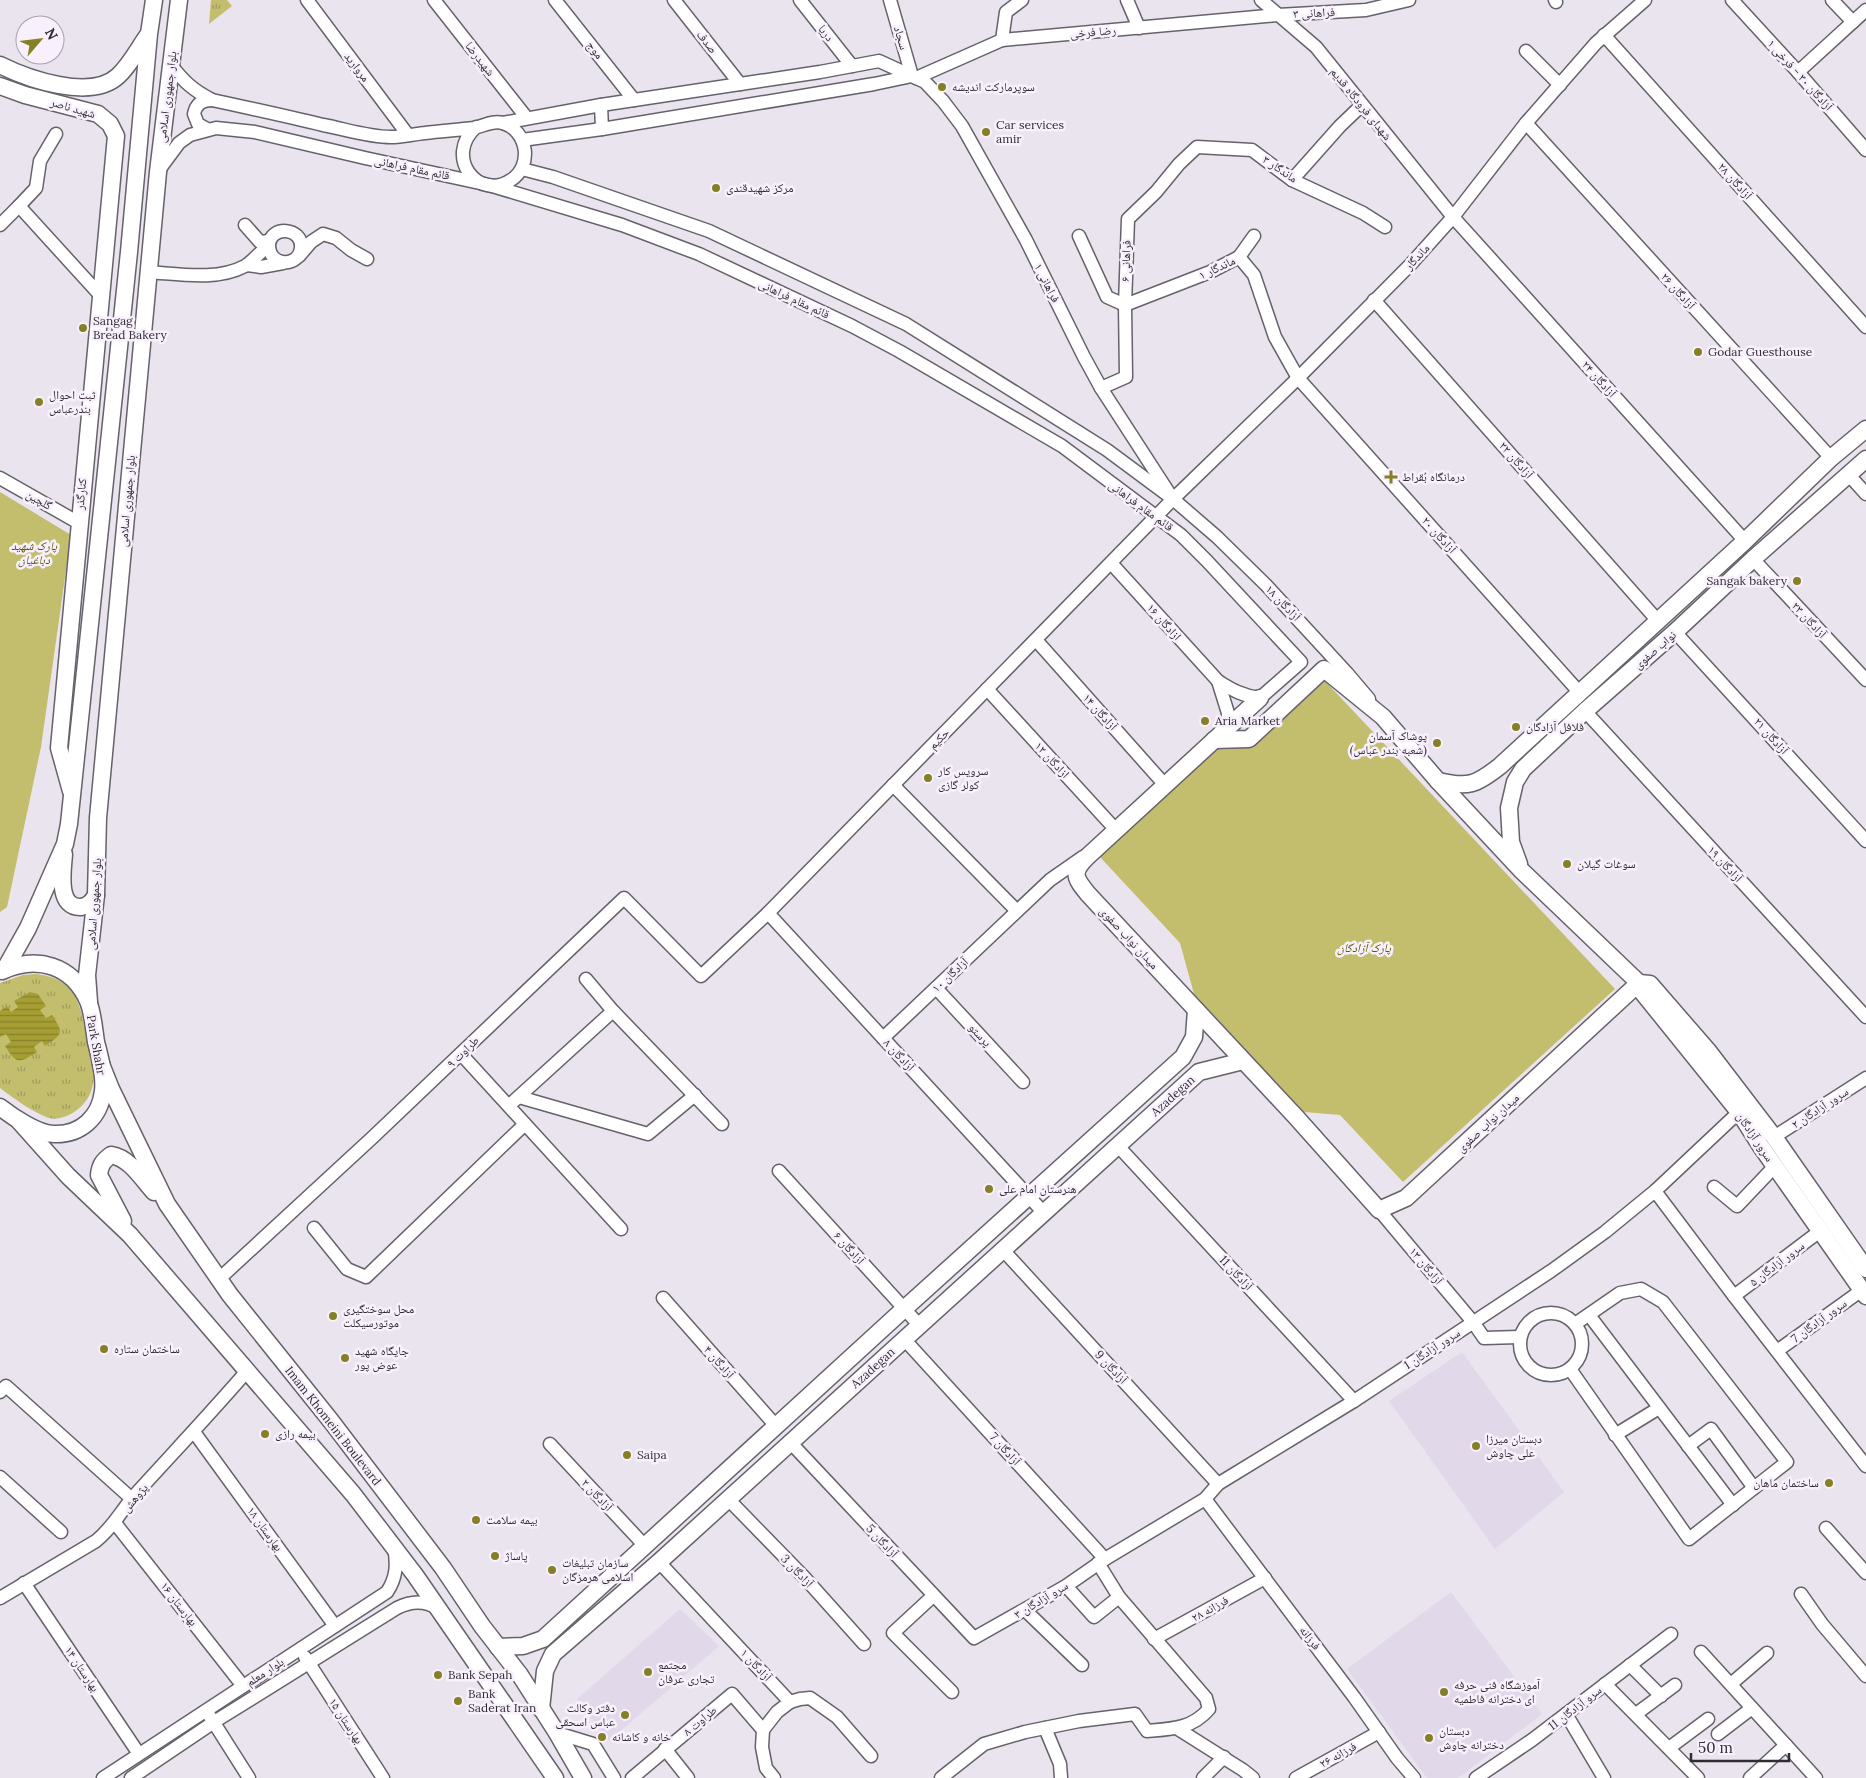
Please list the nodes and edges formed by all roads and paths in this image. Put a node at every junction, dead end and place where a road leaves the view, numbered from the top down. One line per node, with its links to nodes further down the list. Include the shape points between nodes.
1 (154, 0): 20 (main road, بلوار جمهوری اسلامی)
2 (179, 0): 25 (main road, بلوار جمهوری اسلامی)
3 (307, 0): 43 (street, مروارید)
4 (434, 0): 36 (street, شهیدرضا)
5 (555, 0): 33 (street, موج)
6 (674, 0): 29 (street, صدف)
7 (800, 0): 26 (street, دریا)
8 (890, 0): 28 (street, سجاد)
9 (1022, 0): 22 (street, via 1006,12)
10 (1127, 0): 19 (street)
11 (1261, 0): 17 (street, شهدای فرودگاه قدیم)
12 (1409, 0): 17 (street, فراهانی ۳, via 1366,10)
13 (1645, 0): 21 (street, ماندگار)
14 (1732, 0): 27 (street, آزادگان ۳۰ - فرخی ۱)
15 (1832, 0): 18 (street)
16 (1866, 10): 18 (street)
17 (1278, 15): 19 (street, رضا فرخی); 35 (street, شهدای فرودگاه قدیم, via 1316,47)
18 (1853, 22): 27 (street)
19 (1139, 28): 22 (street, رضا فرخی)
20 (149, 34): 24 (main road, شهید ناصر, via 117,77 88,88 31,78); 60 (main road, بلوار جمهوری اسلامی)
21 (1604, 35): 30 (street, ماندگار); 70 (street, آزادگان ۲۸)
22 (1002, 40): 28 (street, رضا فرخی)
23 (1526, 51): 30 (street)
24 (0, 65)
25 (171, 65): 32 (street, قائم مقام فراهانی, via 185,83); 48 (main road, بلوار جمهوری اسلامی)
26 (852, 66): 28 (street, via 879,61); 29 (street)
27 (1798, 72): 46 (street, آزادگان ۳۰ - فرخی ۱)
28 (914, 77): 41 (street); 72 (street, فراهانی ۱, via 930,87 962,126 1026,240)
29 (740, 84): 33 (street)
30 (1560, 85): 38 (street, ماندگار)
31 (0, 86): 51 (main road, شهید ناصر, via 105,118 116,136)
32 (212, 100): 40 (street, via 202,102 195,109 195,120); 43 (street, قائم مقام فراهانی, via 361,133 391,137)
33 (634, 100): 34 (street)
34 (600, 105): 36 (street); 41 (street)
35 (1362, 105): 49 (street); 53 (street, شهدای فرودگاه قدیم)
36 (526, 117): 37 (street)
37 (503, 123): 39 (street, via 491,122); 44 (street, via 513,128)
38 (1526, 123): 53 (street, ماندگار); 74 (street, آزادگان ۲۶)
39 (476, 127): 43 (street, قائم مقام فراهانی); 50 (street, via 466,138 463,160 470,174)
40 (207, 129): 48 (street, قائم مقام فراهانی, via 179,143); 50 (street, قائم مقام فراهانی, via 255,132)
41 (602, 129): 44 (street)
42 (56, 134): 52 (street, via 40,160 36,188)
43 (408, 135)
44 (522, 140): 47 (street, via 526,155)
45 (1197, 147): 49 (street, ماندگار ۳, via 1252,150); 69 (street, فراهانی ۶, via 1128,219)
46 (1866, 150)
47 (522, 169): 50 (street, via 504,184); 79 (street, قائم مقام فراهانی, via 709,231 906,324 1107,450)
48 (158, 172): 66 (main road, بلوار جمهوری اسلامی)
49 (1292, 180): 56 (street, ماندگار ۳, via 1363,213)
50 (489, 185): 80 (street, قائم مقام فراهانی, via 614,222 699,254 852,326 1062,446)
51 (111, 188): 60 (main road); 67 (main road, کنارگذر)
52 (19, 206): 54 (street); 67 (street)
53 (1453, 217): 68 (street, ماندگار); 82 (street, آزادگان ۲۴)
54 (0, 225)
55 (245, 226): 59 (street, via 260,242)
56 (1384, 227)
57 (1079, 236): 69 (street, via 1106,297)
58 (1254, 236): 62 (street)
59 (269, 243): 61 (street, via 274,234 283,230 292,232 299,238); 64 (street, via 274,259); 65 (street)
60 (129, 252): 102 (main road, بلوار جمهوری اسلامی)
61 (299, 256): 63 (street, via 323,234 336,238); 64 (street, via 292,262)
62 (1238, 256): 69 (street, ماندگار ۱, via 1210,272); 71 (street, ماندگار ۱, via 1254,275 1275,337)
63 (367, 259)
64 (283, 263): 65 (street, via 261,267)
65 (247, 265): 66 (street, via 222,275)
66 (148, 272): 110 (main road, بلوار جمهوری اسلامی, via 98,818)
67 (100, 295): 81 (main road, کنارگذر)
68 (1374, 300): 71 (street, ماندگار); 85 (street, آزادگان ۲۲)
69 (1124, 305): 72 (street, فراهانی ۶, via 1126,377)
70 (1866, 327)
71 (1298, 378): 79 (street, ماندگار); 91 (street, آزادگان ۲۰)
72 (1101, 388): 79 (street, فراهانی ۱)
73 (1866, 429): 74 (main road, نواب صفوی)
74 (1831, 458): 82 (main road, نواب صفوی)
75 (1866, 458): 76 (main road, نواب صفوی)
76 (1848, 474): 78 (street); 83 (main road, نواب صفوی)
77 (0, 478): 81 (street, گلچین)
78 (1866, 494)
79 (1173, 499): 80 (street, حکیم); 94 (street, آزادگان ۱۸, via 1266,585)
80 (1157, 517): 84 (street, حکیم); 92 (street, قائم مقام فراهانی, via 1207,561 1301,662)
81 (79, 523): 102 (main road, کنارگذر, via 59,748)
82 (1744, 541): 85 (main road, نواب صفوی)
83 (1753, 559): 86 (main road, نواب صفوی); 88 (street, آزادگان ۲۳)
84 (1111, 563): 87 (street, حکیم); 89 (street, ازادگان ۱۶)
85 (1658, 621): 91 (main road, نواب صفوی)
86 (1675, 632): 93 (main road, نواب صفوی); 104 (street, آزادگان ۲۱)
87 (1036, 640): 90 (street, حکیم); 101 (street, آزادگان ۱۴)
88 (1866, 680)
89 (1218, 681): 92 (street, ازادگان ۱۶, via 1238,693); 95 (street, ازادگان ۱۶, via 1228,713)
90 (987, 690): 100 (street, حکیم); 103 (street, ازادگان ۱۲)
91 (1580, 693): 97 (main road, نواب صفوی)
92 (1260, 698): 95 (main road, میدان نواب صفوی)
93 (1585, 711): 98 (main road, نواب صفوی); 121 (street, آزادگان ۱۹)
94 (1384, 717): 96 (main road, via 1324,669 1249,739); 99 (main road)
95 (1227, 727): 96 (main road, میدان نواب صفوی)
96 (1214, 740): 101 (main road, میدان نواب صفوی)
97 (1500, 766): 98 (main road, via 1499,777 1503,780 1508,782); 99 (main road, نواب صفوی, via 1480,781 1466,785)
98 (1518, 777): 107 (main road, نواب صفوی, via 1514,782 1509,823 1511,842)
99 (1438, 781): 107 (main road)
100 (893, 785): 111 (street); 112 (street, حکیم)
101 (1165, 785): 103 (main road, میدان نواب صفوی)
102 (73, 798): 105 (main road, بلوار جمهوری اسلامی)
103 (1116, 830): 106 (main road, میدان نواب صفوی)
104 (1866, 841)
105 (65, 844): 110 (main road, via 64,896 80,907 86,906); 113 (main road, بلوار جمهوری اسلامی, via 24,937)
106 (1097, 848): 108 (street, آزادگان ۱۰); 109 (main road, میدان نواب صفوی, via 1078,866 1076,874)
107 (1522, 871): 116 (main road)
108 (1050, 880): 109 (street, via 1060,878); 111 (street, آزادگان ۱۰)
109 (1088, 894): 119 (main road, میدان نواب صفوی)
110 (96, 895): 118 (main road, بلوار جمهوری اسلامی, via 87,975)
111 (1017, 911): 117 (street, آزادگان ۱۰)
112 (768, 913): 114 (street, حکیم); 122 (street, آزادگان ۸)
113 (2, 970): 118 (main road, Park Shahr, via 26,963 59,969 74,979)
114 (701, 976): 123 (street, طراوت ۹, via 624,898)
115 (586, 979): 120 (street)
116 (1644, 983): 134 (main road, سرور آزادگان, via 1643,993); 138 (main road, سرور آزادگان, via 1709,1052); 146 (main road, میدان نواب صفوی, via 1406,1198)
117 (936, 988): 122 (street, آزادگان ۱۰); 129 (street, پرستو)
118 (89, 1002): 126 (main road, Park Shahr)
119 (1196, 1010): 124 (main road, Azadegan, via 1194,1037); 125 (main road, میدان نواب صفوی)
120 (613, 1011): 130 (street); 131 (street)
121 (1866, 1017)
122 (883, 1038): 144 (street, آزادگان ۸)
123 (460, 1054): 133 (street); 154 (street, طراوت ۹)
124 (1183, 1057): 127 (main road, via 1196,1059 1200,1065); 144 (main road, Azadegan)
125 (1243, 1061): 127 (main road, Azadegan); 146 (main road, میدان نواب صفوی)
126 (101, 1064): 135 (main road, Park Shahr, via 104,1089 99,1109 80,1128 53,1134); 145 (main road, Imam Khomeini Boulevard)
127 (1199, 1072): 139 (main road, Azadegan)
128 (1866, 1078): 138 (street, سرور آزادگان ۲)
129 (1023, 1082)
130 (694, 1095): 131 (street, via 648,1134); 137 (street)
131 (519, 1098): 133 (street)
132 (0, 1107): 135 (main road, Park Shahr)
133 (509, 1107): 136 (street)
134 (1739, 1112): 140 (main road, سرور آزادگان); 143 (street, سرور آزادگان 1)
135 (18, 1120): 151 (main road, via 68,1176)
136 (525, 1124): 148 (street, via 366,1277 347,1269); 149 (street)
137 (722, 1124)
138 (1774, 1137): 153 (main road, سرور آزادگان)
139 (1118, 1146): 147 (main road, Azadegan); 169 (street, آزادگان 11)
140 (1774, 1166): 142 (street, via 1737,1206); 150 (main road, سرور آزادگان)
141 (779, 1171): 158 (street, آزادگان ۶)
142 (1714, 1186)
143 (1655, 1191): 156 (street); 160 (street, سرور آزادگان 1, via 1551,1271)
144 (1029, 1197): 147 (street, آزادگان ۸); 158 (main road, Azadegan)
145 (167, 1204): 151 (main road, via 120,1156 111,1155 103,1161 99,1175); 154 (main road, Imam Khomeini Boulevard)
146 (1379, 1210): 160 (street, آزادگان ۱۳)
147 (1044, 1213): 152 (main road, Azadegan)
148 (314, 1228)
149 (621, 1229)
150 (1820, 1231): 155 (main road, سرور آزادگان); 156 (street, سرور آزادگان ۵)
151 (130, 1235): 167 (main road)
152 (1003, 1250): 162 (main road, Azadegan); 179 (street, آزادگان 9)
153 (1866, 1269)
154 (219, 1279): 207 (main road, Imam Khomeini Boulevard, via 419,1536)
155 (1864, 1293): 165 (street, سرور آزادگان 7)
156 (1734, 1296): 165 (street)
157 (663, 1298): 171 (street, آزادگان ۴)
158 (904, 1309): 162 (street, آزادگان ۶); 171 (main road, Azadegan)
159 (1589, 1315): 161 (street); 170 (street); 180 (street, via 1620,1293 1641,1289 1663,1302 1786,1462)
160 (1473, 1322): 163 (street, آزادگان ۱۳, via 1484,1338); 169 (street, سرور آزادگان 1)
161 (1575, 1324): 163 (street, via 1559,1313 1539,1314 1524,1327); 166 (street, via 1582,1343 1579,1357)
162 (920, 1326): 164 (main road, Azadegan)
163 (1520, 1338): 166 (street, via 1523,1359 1534,1370 1549,1376)
164 (904, 1339): 174 (main road, Azadegan); 190 (street, آزادگان 7)
165 (1777, 1351): 177 (street)
166 (1570, 1369): 173 (street)
167 (247, 1371): 172 (street, پژوهش); 189 (main road, via 353,1494)
168 (0, 1392): 181 (street, via 6,1386)
169 (1354, 1401): 179 (street, سرور آزادگان 1)
170 (1659, 1408): 173 (street); 176 (street)
171 (776, 1426): 174 (main road); 188 (main road, Azadegan)
172 (194, 1432): 181 (street, پژوهش); 202 (street, بهارستان ۱۸)
173 (1615, 1435): 184 (street, via 1689,1539)
174 (790, 1442): 182 (main road, Azadegan); 197 (street, آزادگان 5)
175 (550, 1444): 188 (street, آزادگان ۲)
176 (1688, 1446): 180 (street, via 1710,1429); 184 (street)
177 (1866, 1466)
178 (0, 1477): 187 (street)
179 (1218, 1484): 183 (street, سرور آزادگان 1)
180 (1754, 1488): 184 (street)
181 (132, 1499): 185 (street, پژوهش)
182 (728, 1499): 191 (main road, Azadegan); 206 (street, آزادگان 3)
183 (1205, 1499): 190 (street, سرور آزادگان 1); 193 (street, فرزانه)
184 (1733, 1505)
185 (115, 1523): 194 (street, پژوهش, via 96,1541); 218 (street, بهارستان ۱۶)
186 (1826, 1528): 192 (street)
187 (61, 1532)
188 (644, 1545): 191 (main road); 207 (main road, Azadegan, via 543,1639 523,1646)
189 (394, 1547): 200 (main road); 202 (street, بلوار معلم, via 396,1574 387,1592)
190 (1102, 1561): 195 (street, سرو آزادگان ۳); 198 (street, آزادگان 7)
191 (659, 1562): 221 (street, آزادگان ۱); 223 (main road, Azadegan, via 553,1654 545,1671)
192 (1866, 1573)
193 (1265, 1578): 205 (street, فرزانه ۲۸); 232 (street, فرزانه)
194 (24, 1583): 199 (street, پژوهش); 238 (street, بهارستان ۱۴)
195 (1066, 1586): 198 (street, via 1094,1617); 201 (street, سرو آزادگان ۳)
196 (1801, 1594): 214 (street)
197 (933, 1596): 204 (street, آزادگان 5); 219 (street, via 893,1633)
198 (1119, 1597): 205 (street, آزادگان 7)
199 (0, 1598)
200 (438, 1608): 211 (street, بلوار معلم, via 430,1604 406,1604); 245 (main road)
201 (1025, 1610): 204 (street, سرو آزادگان ۳); 212 (street)
202 (336, 1626): 208 (street, بلوار معلم)
203 (1671, 1634): 213 (street, سرو آزادگان 11)
204 (974, 1638)
205 (1154, 1639): 230 (street, آزادگان 7, via 1206,1698 1209,1709 1194,1722)
206 (864, 1644)
207 (498, 1646): 223 (main road, Imam Khomeini Boulevard)
208 (300, 1649): 211 (street, بهارستان ۱۵); 218 (street, بلوار معلم)
209 (1701, 1652): 216 (street)
210 (1767, 1653): 216 (street)
211 (308, 1663): 228 (street, بلوار معلم); 244 (street, بهارستان ۱۵)
212 (1082, 1665)
213 (1630, 1665): 215 (street, سرو آزادگان 11); 220 (street)
214 (1866, 1676)
215 (1605, 1684): 225 (street, سرو آزادگان 11); 226 (street)
216 (1731, 1684): 222 (street)
217 (1675, 1685): 220 (street)
218 (243, 1686): 224 (street, بلوار معلم)
219 (952, 1692)
220 (1661, 1696): 226 (street)
221 (790, 1702): 231 (street); 239 (street, via 810,1698 837,1717)
222 (1752, 1708): 234 (street); 235 (street)
223 (541, 1709): 233 (main road, Imam Khomeini Boulevard)
224 (206, 1710): 228 (street); 238 (street, بلوار معلم)
225 (1566, 1714): 257 (street, سرو آزادگان 11); 258 (street)
226 (1636, 1714): 236 (street)
227 (1708, 1719): 236 (street)
228 (214, 1722): 242 (street, بلوار معلم); 243 (street)
229 (1045, 1728): 230 (street, via 1134,1714 1147,1731); 251 (street, via 984,1744); 252 (street, via 1060,1764)
230 (1178, 1729): 240 (street)
231 (763, 1730): 237 (street, طراوت ۸, via 732,1694); 250 (street, via 766,1768)
232 (1379, 1732): 255 (street, فرزانه ۲۶); 256 (street, فرزانه)
233 (558, 1734): 246 (main road, Imam Khomeini Boulevard); 247 (street, via 593,1744)
234 (1718, 1734)
235 (1786, 1745): 260 (street); 261 (street)
236 (1669, 1748): 259 (street)
237 (665, 1749): 248 (street, طراوت ۸); 249 (street)
238 (139, 1754): 241 (street, بلوار معلم)
239 (871, 1756)
240 (1224, 1757): 253 (street); 254 (street)
241 (103, 1778)
242 (131, 1778)
243 (250, 1778)
244 (383, 1778)
245 (555, 1778)
246 (583, 1778)
247 (614, 1778)
248 (632, 1778)
249 (688, 1778)
250 (774, 1778)
251 (941, 1778)
252 (1061, 1778)
253 (1203, 1778)
254 (1252, 1778)
255 (1296, 1778)
256 (1414, 1778)
257 (1476, 1778)
258 (1604, 1778)
259 (1698, 1778)
260 (1750, 1778)
261 (1816, 1778)

